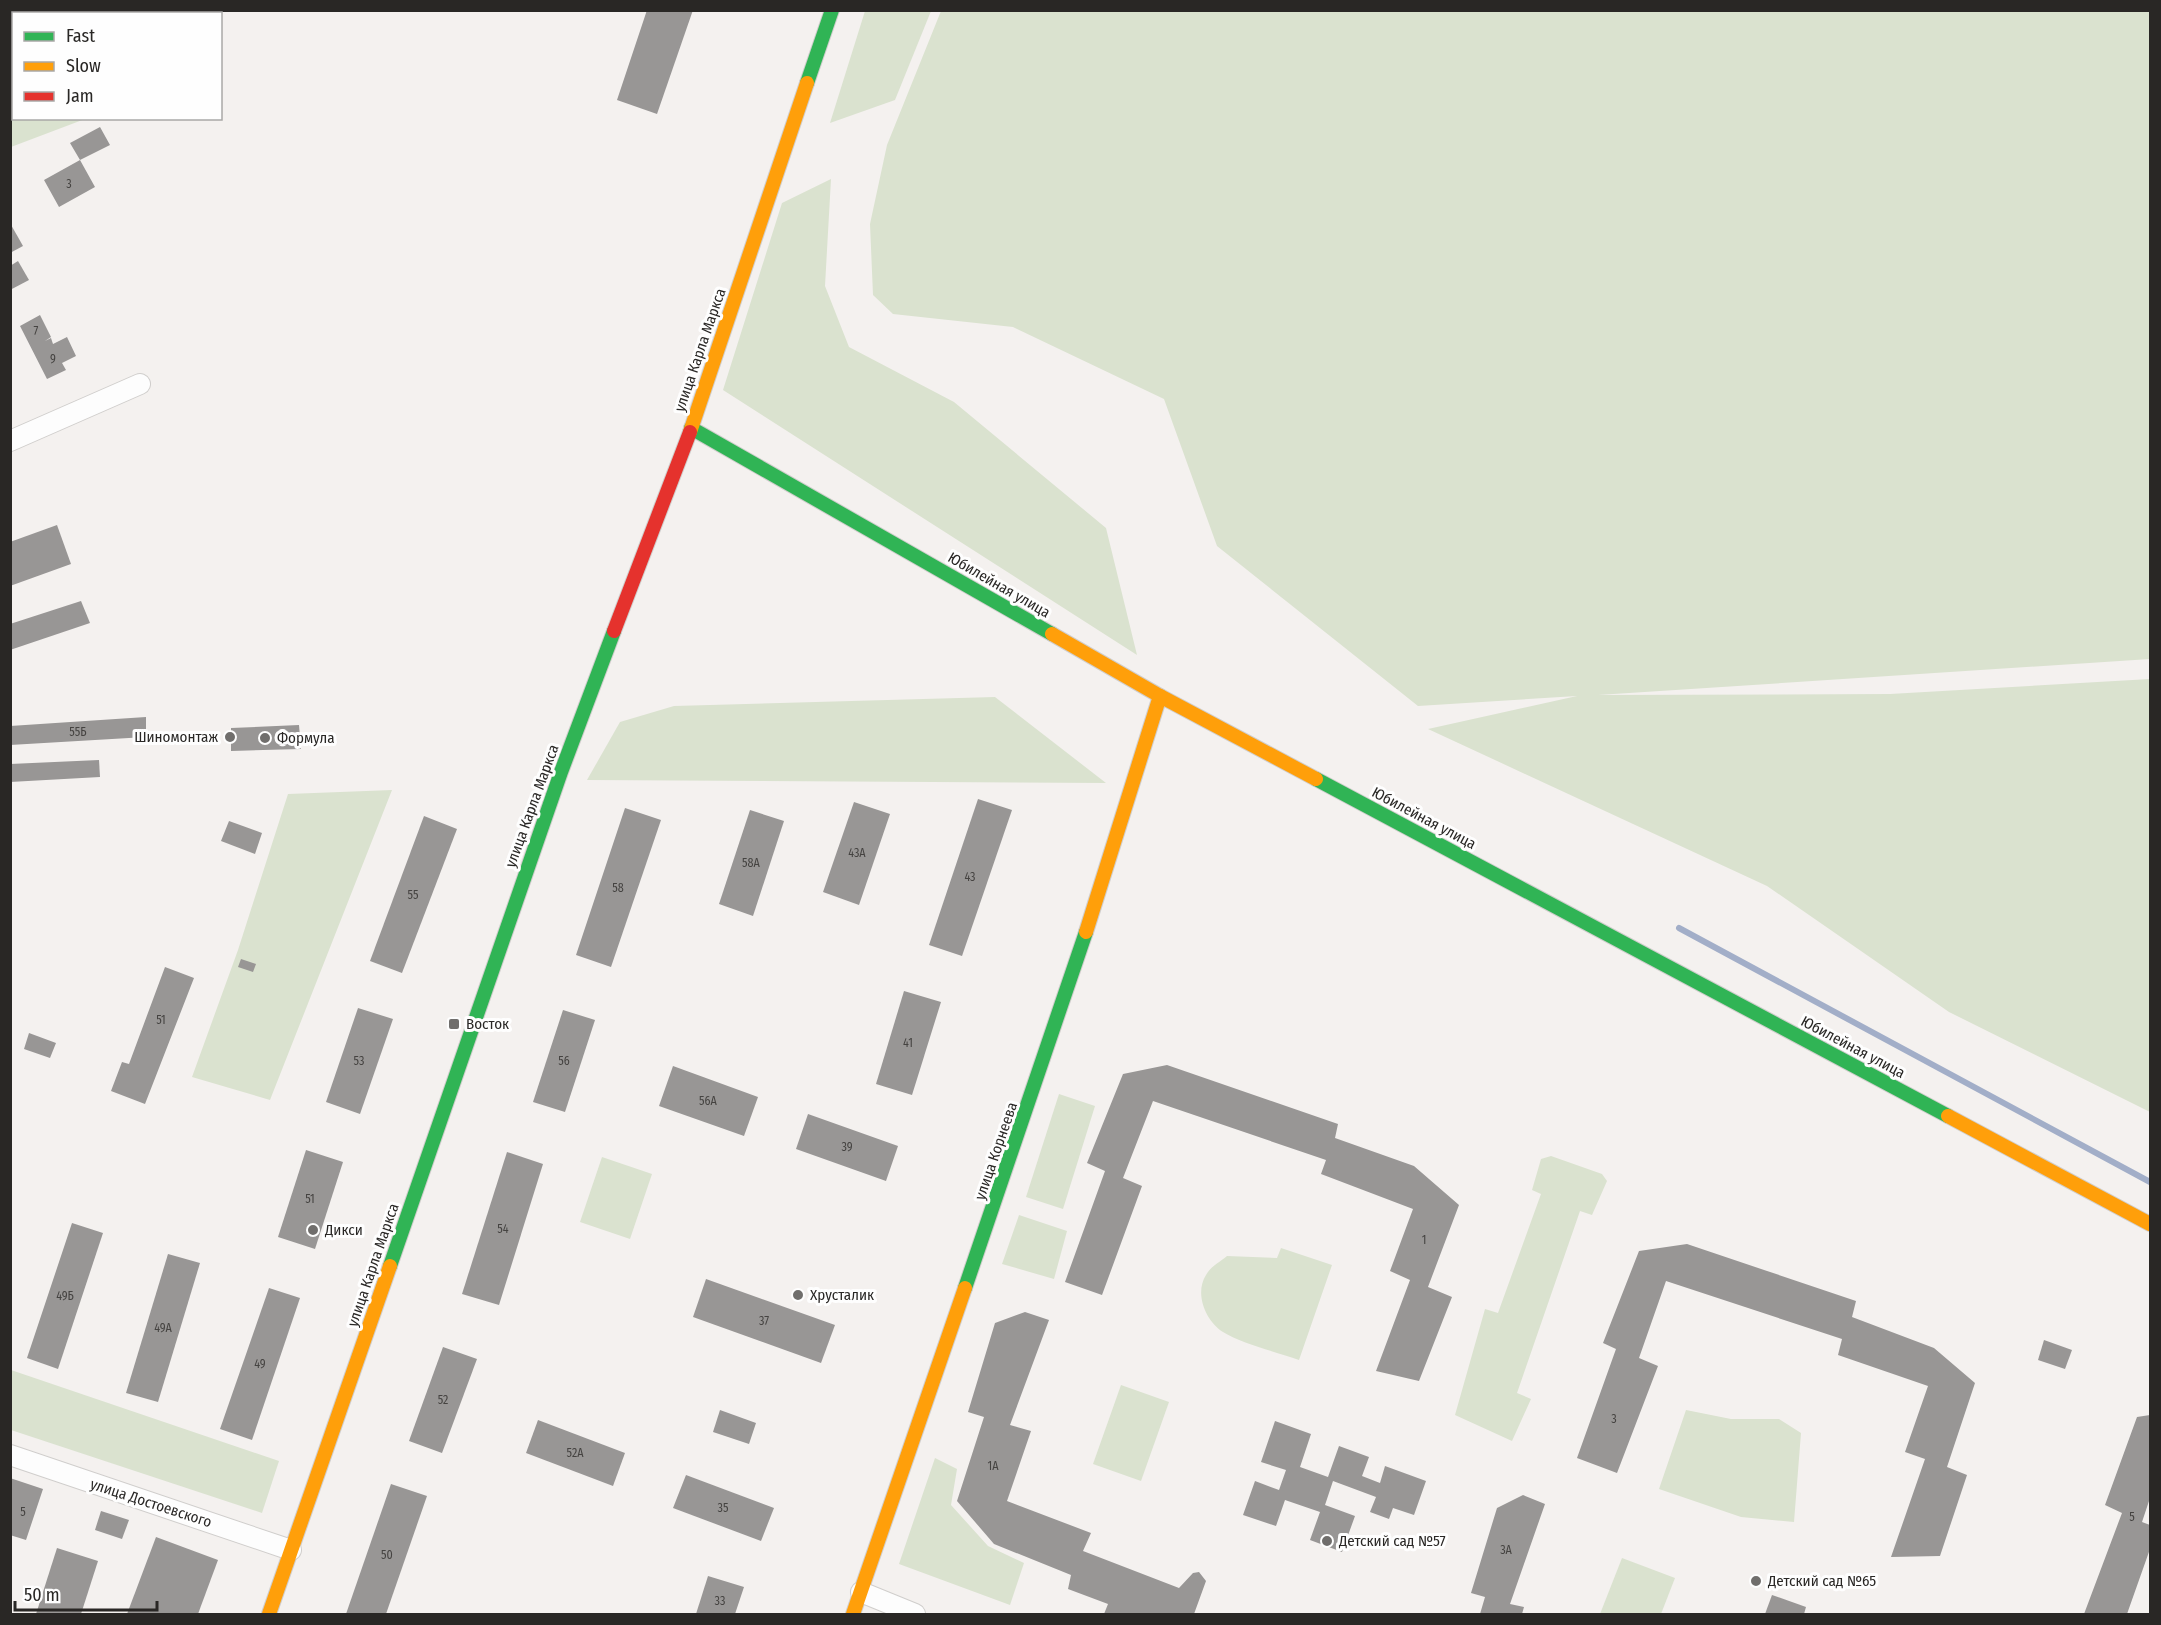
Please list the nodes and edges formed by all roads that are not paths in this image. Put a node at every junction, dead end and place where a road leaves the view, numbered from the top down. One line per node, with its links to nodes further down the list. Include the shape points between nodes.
1 (832, 10): 3 (street, улица Карла Маркса)
2 (140, 384): 4 (street)
3 (690, 428): 5 (street, Юбилейная улица); 8 (street, улица Карла Маркса, via 561,772)
4 (10, 441)
5 (1160, 696): 6 (street, Юбилейная улица); 9 (street, улица Корнеева, via 1064,999)
6 (2151, 1224)
7 (10, 1455): 8 (street, улица Достоевского)
8 (291, 1550): 10 (street, улица Карла Маркса)
9 (861, 1592): 11 (street, улица Корнеева); 12 (street)
10 (269, 1614)
11 (853, 1614)
12 (915, 1614)

